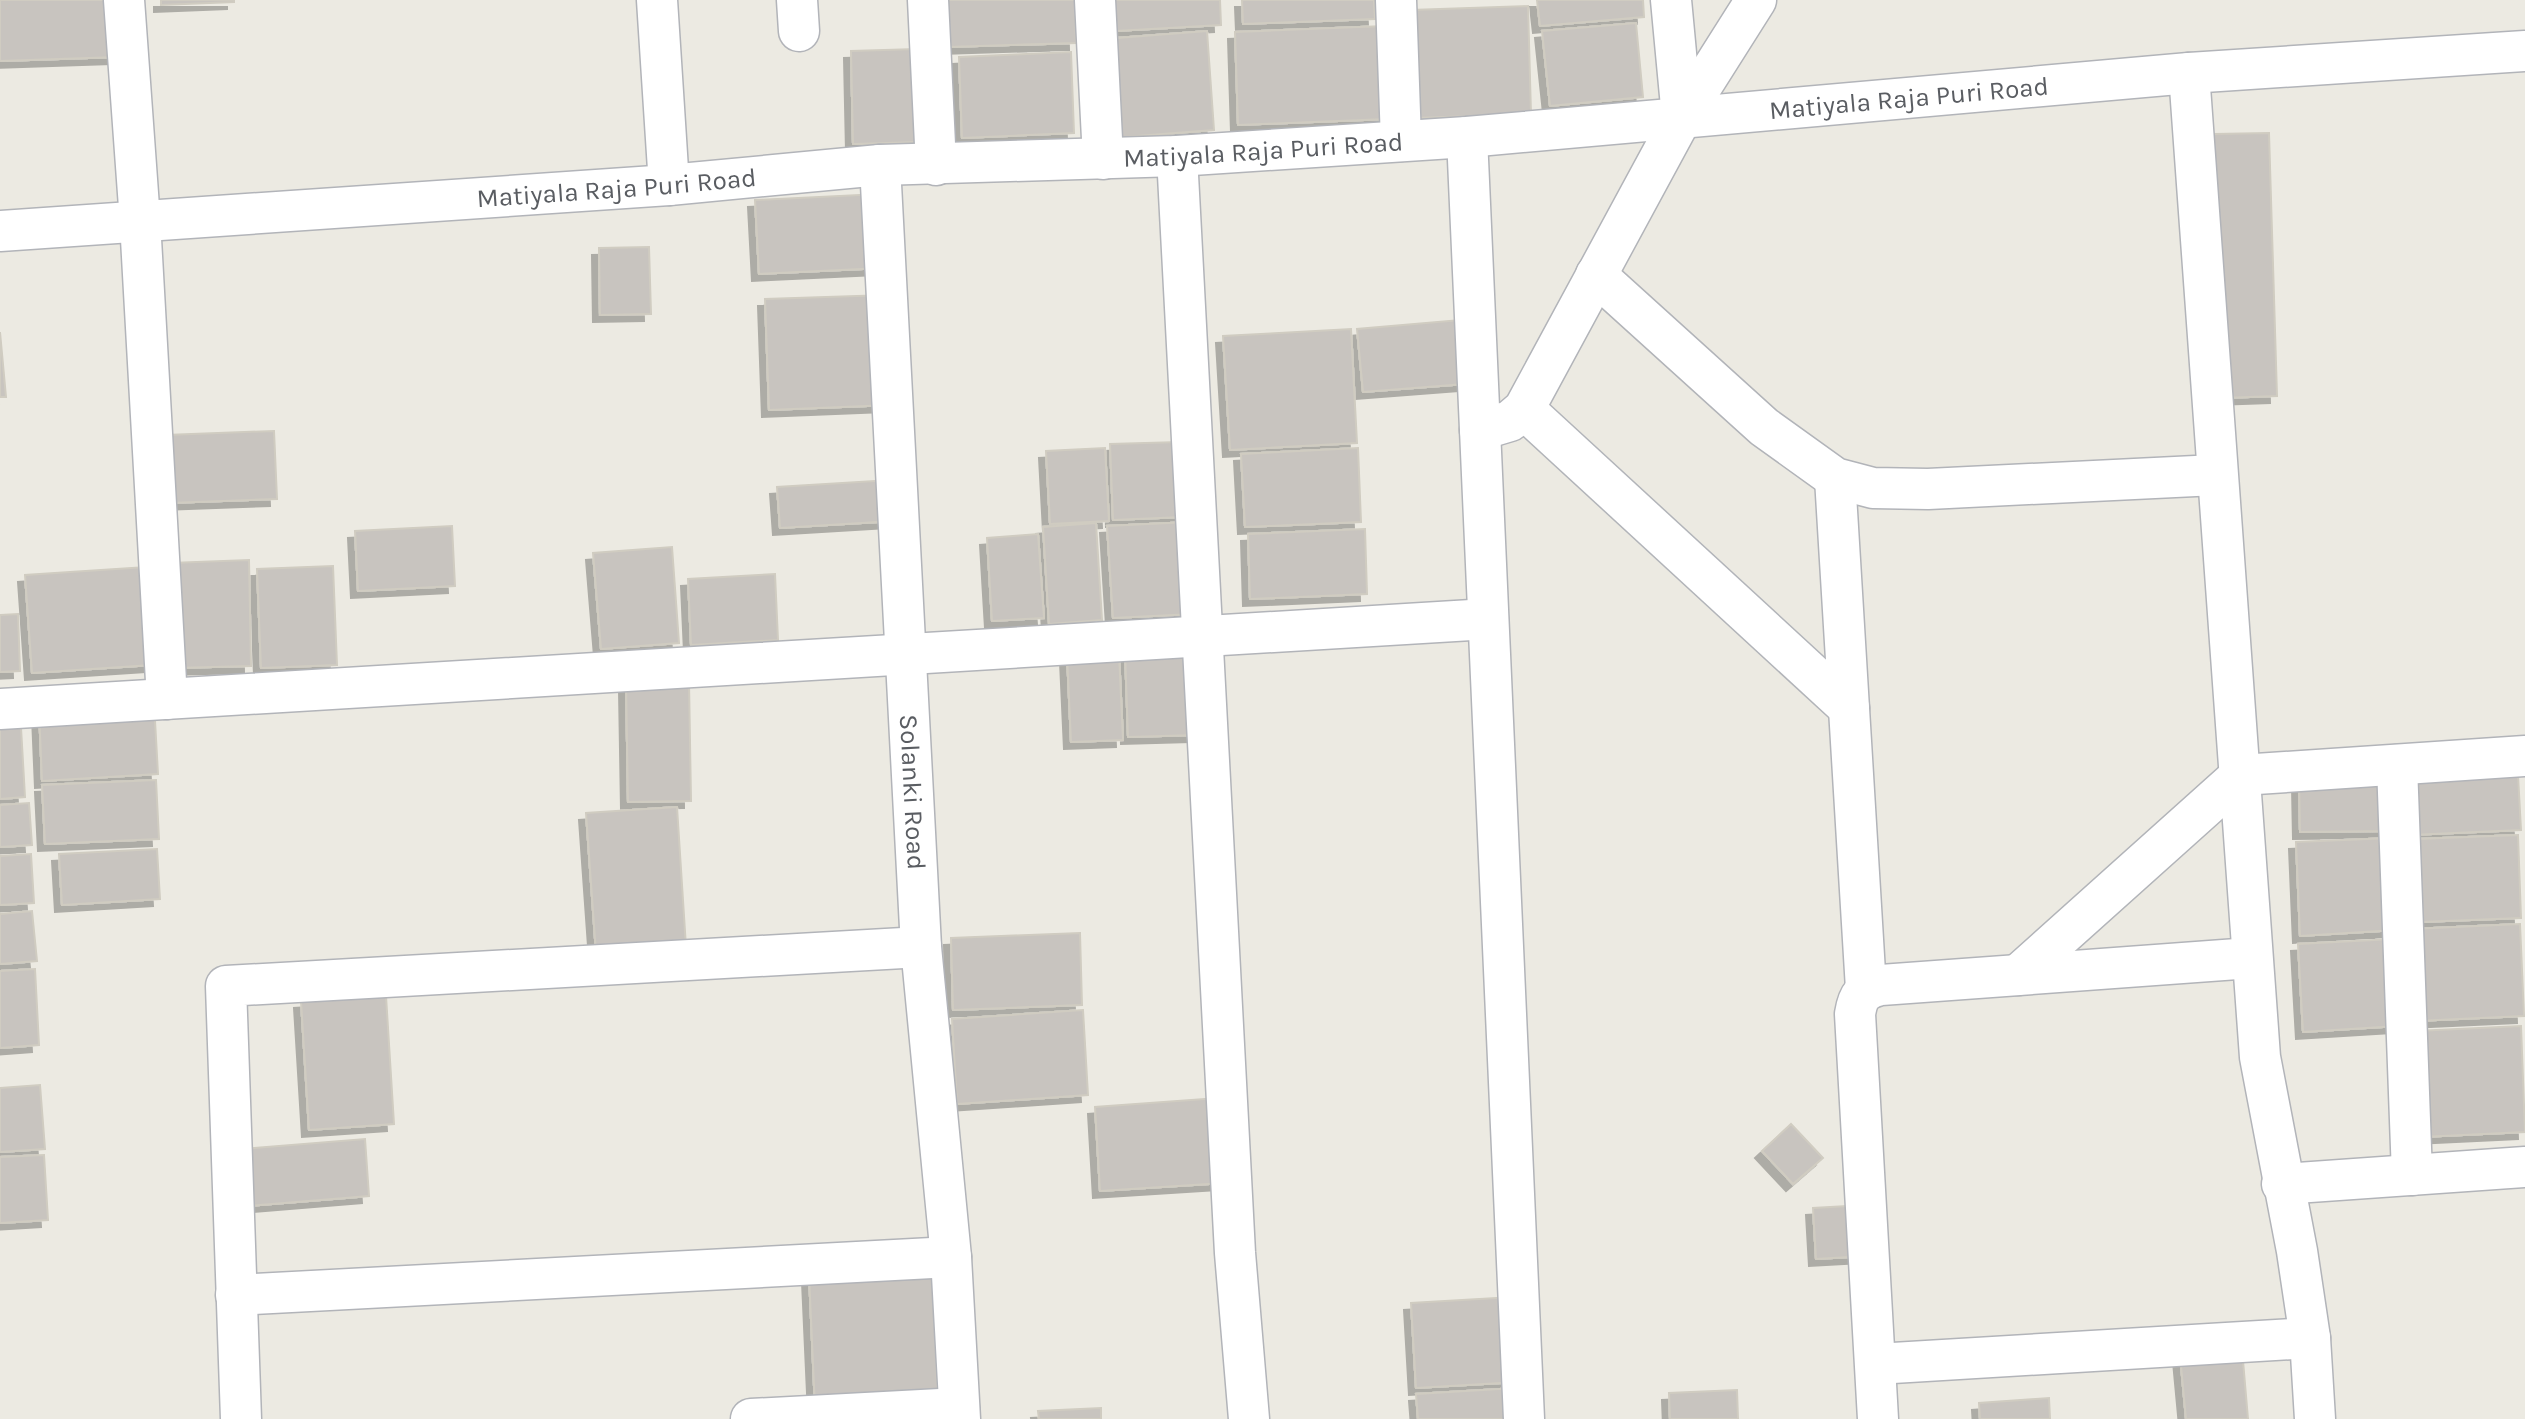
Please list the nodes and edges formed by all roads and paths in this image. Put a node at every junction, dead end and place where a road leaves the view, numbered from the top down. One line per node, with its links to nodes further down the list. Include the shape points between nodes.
1 (124, 0): 18 (street)
2 (657, 0): 17 (street)
3 (928, 0): 16 (street)
4 (1095, 0): 14 (street)
5 (1396, 0): 12 (street)
6 (1671, 0): 10 (street)
7 (1756, 0): 10 (street)
8 (2525, 51): 9 (street, Matiyala Raja Puri Road)
9 (2189, 73): 10 (street, Matiyala Raja Puri Road); 23 (street)
10 (1682, 117): 11 (street, Matiyala Raja Puri Road); 20 (street)
11 (1467, 137): 12 (street, Matiyala Raja Puri Road); 22 (street)
12 (1401, 141): 13 (street, Matiyala Raja Puri Road)
13 (1177, 156): 14 (street, Matiyala Raja Puri Road); 26 (street)
14 (1103, 159): 16 (street, Matiyala Raja Puri Road)
15 (880, 165): 16 (street, Matiyala Raja Puri Road); 17 (street, Matiyala Raja Puri Road); 27 (street, Solanki Road)
16 (936, 165)
17 (669, 185): 18 (street, Matiyala Raja Puri Road)
18 (140, 221): 19 (street, Matiyala Raja Puri Road); 28 (street)
19 (0, 231)
20 (1596, 275): 21 (street); 24 (street, via 1764,427)
21 (1524, 409): 22 (street, via 1510,421); 29 (street)
22 (1480, 430): 25 (street)
23 (2216, 475): 24 (street, via 1928,489 1873,488); 33 (street)
24 (1835, 478): 29 (street)
25 (1488, 619): 26 (street); 49 (street)
26 (1202, 638): 27 (street); 48 (street)
27 (907, 657): 28 (street); 34 (street, Solanki Road)
28 (167, 699): 30 (street)
29 (1849, 708): 37 (street)
30 (0, 709)
31 (2525, 756): 32 (street)
32 (2397, 765): 33 (street); 39 (street)
33 (2241, 775): 35 (street); 36 (street)
34 (921, 947): 41 (street, Solanki Road); 42 (street, via 226,986)
35 (2251, 958): 36 (street); 40 (street, via 2260,1057)
36 (2018, 975): 37 (street)
37 (1866, 989): 44 (street, via 1857,998 1855,1014)
38 (2525, 1167): 39 (street)
39 (2412, 1175): 40 (street)
40 (2282, 1184): 43 (street)
41 (951, 1257): 42 (street); 45 (street, Solanki Road)
42 (236, 1295): 46 (street)
43 (2310, 1338): 44 (street); 51 (street)
44 (1876, 1364): 50 (street)
45 (960, 1413): 47 (street)
46 (241, 1419)
47 (751, 1419)
48 (1249, 1419)
49 (1524, 1419)
50 (1878, 1419)
51 (2315, 1419)

